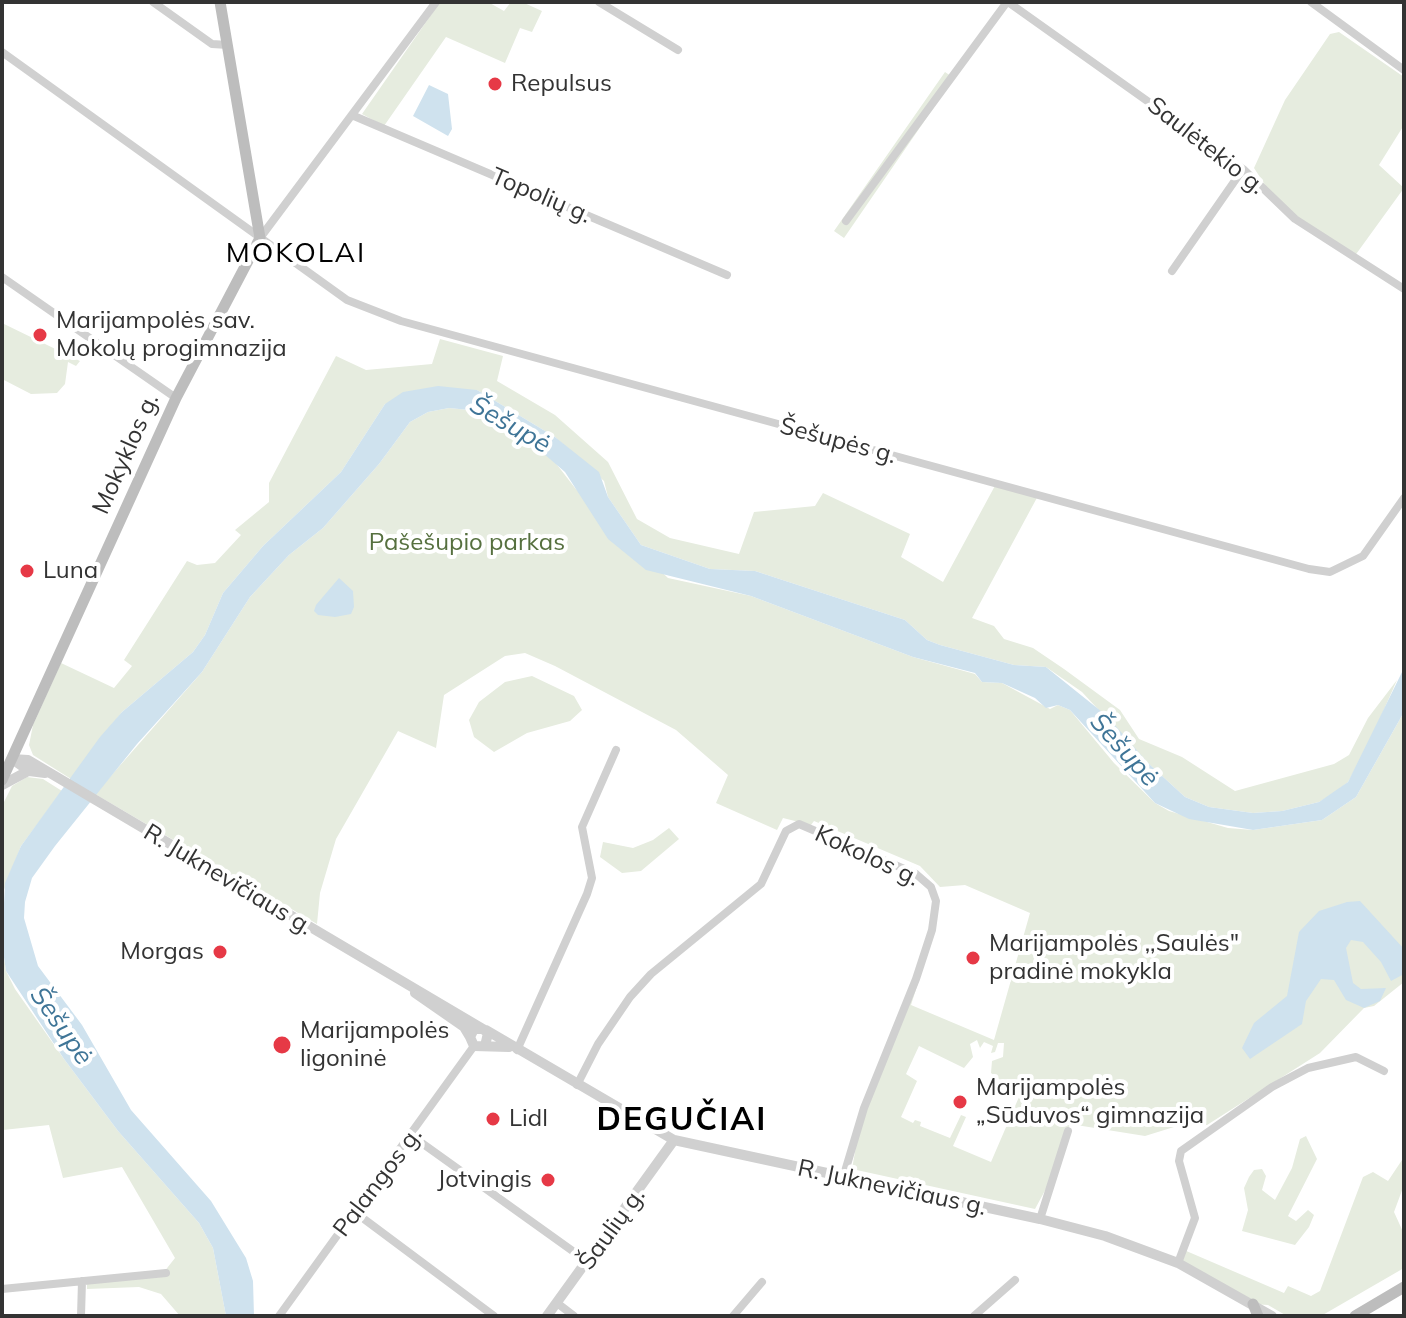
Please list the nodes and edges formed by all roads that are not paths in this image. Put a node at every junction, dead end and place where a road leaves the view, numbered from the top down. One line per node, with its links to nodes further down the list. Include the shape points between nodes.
1 (153, 2): 7 (street, via 212,44)
2 (220, 2): 7 (main road)
3 (436, 2): 11 (street)
4 (599, 2): 8 (street)
5 (1008, 2): 12 (street, Saulėtekio g.); 13 (street)
6 (1311, 2): 10 (street)
7 (228, 45): 14 (main road)
8 (678, 50)
9 (2, 52): 14 (street, Šešupės g.)
10 (1404, 70)
11 (354, 116): 14 (street); 16 (street, Topolių g.)
12 (1243, 169): 15 (street); 18 (street, Saulėtekio g., via 1295,219)
13 (846, 221)
14 (260, 238): 19 (main road, Mokyklos g.); 20 (street, Šešupės g., via 347,300 401,321 1309,569 1330,572 1363,556)
15 (1172, 271)
16 (727, 275)
17 (2, 277): 19 (street)
18 (1404, 289)
19 (176, 398): 21 (main road, Mokyklos g.)
20 (1404, 498)
21 (23, 738): 23 (main road, Mokyklos g.); 24 (street)
22 (616, 750): 29 (street, via 582,827 592,878 587,894)
23 (12, 759): 24 (street); 25 (main road, Mokyklos g.)
24 (29, 765): 25 (street); 26 (street, R. Juknevičiaus g.)
25 (2, 782)
26 (408, 986): 27 (street, R. Juknevičiaus g.); 28 (street, R. Juknevičiaus g., via 464,1027)
27 (485, 1029): 28 (street, via 489,1036); 28 (street, via 474,1029); 29 (street, R. Juknevičiaus g.)
28 (476, 1043): 29 (street, R. Juknevičiaus g.); 33 (street, Palangos g.)
29 (515, 1049): 31 (street, R. Juknevičiaus g.)
30 (1384, 1071): 39 (street, via 1356,1057 1308,1068 1181,1151 1179,1161 1195,1218)
31 (577, 1085): 34 (street, R. Juknevičiaus g.); 35 (street, Kokolos g., via 630,997 761,884 786,831 799,824 916,874 931,887 936,901 916,979 864,1108)
32 (1068, 1131): 37 (street)
33 (412, 1136): 38 (street); 49 (street, Palangos g.)
34 (674, 1140): 35 (street, R. Juknevičiaus g.); 38 (street, Šaulių g.)
35 (843, 1178): 37 (street, R. Juknevičiaus g.)
36 (364, 1219): 50 (street)
37 (1040, 1219): 39 (street, R. Juknevičiaus g.)
38 (588, 1262): 46 (street, Šaulių g.)
39 (1178, 1263): 47 (street, R. Juknevičiaus g.)
40 (166, 1273): 42 (street)
41 (1015, 1280): 54 (street)
42 (82, 1281): 45 (street); 48 (street)
43 (762, 1282): 53 (street)
44 (1404, 1287): 56 (main road)
45 (2, 1289)
46 (557, 1303): 51 (street, Šaulių g.); 52 (street)
47 (1255, 1310): 55 (street, R. Juknevičiaus g.)
48 (81, 1316)
49 (279, 1316)
50 (494, 1316)
51 (547, 1316)
52 (574, 1316)
53 (733, 1316)
54 (974, 1316)
55 (1272, 1316)
56 (1355, 1316)

